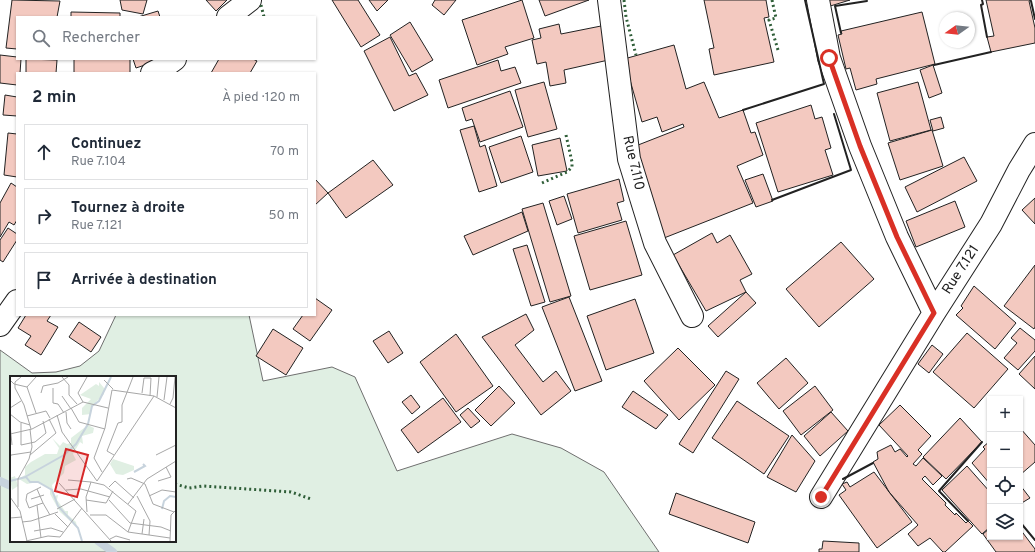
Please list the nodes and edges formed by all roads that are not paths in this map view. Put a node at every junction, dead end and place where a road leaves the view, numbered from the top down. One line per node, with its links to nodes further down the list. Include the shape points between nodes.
1 (250, 0): 4 (street)
2 (609, 0): 10 (street, Rue 7.110, via 629,159 655,243)
3 (818, 0): 9 (street, via 829,58 860,146 897,237)
4 (229, 16)
5 (174, 60): 6 (street)
6 (154, 72)
7 (1035, 144): 9 (street, Rue 7.121, via 991,224)
8 (16, 302): 11 (street)
9 (934, 313): 12 (street, Rue 7.121)
10 (692, 316)
11 (0, 325)
12 (821, 497)

